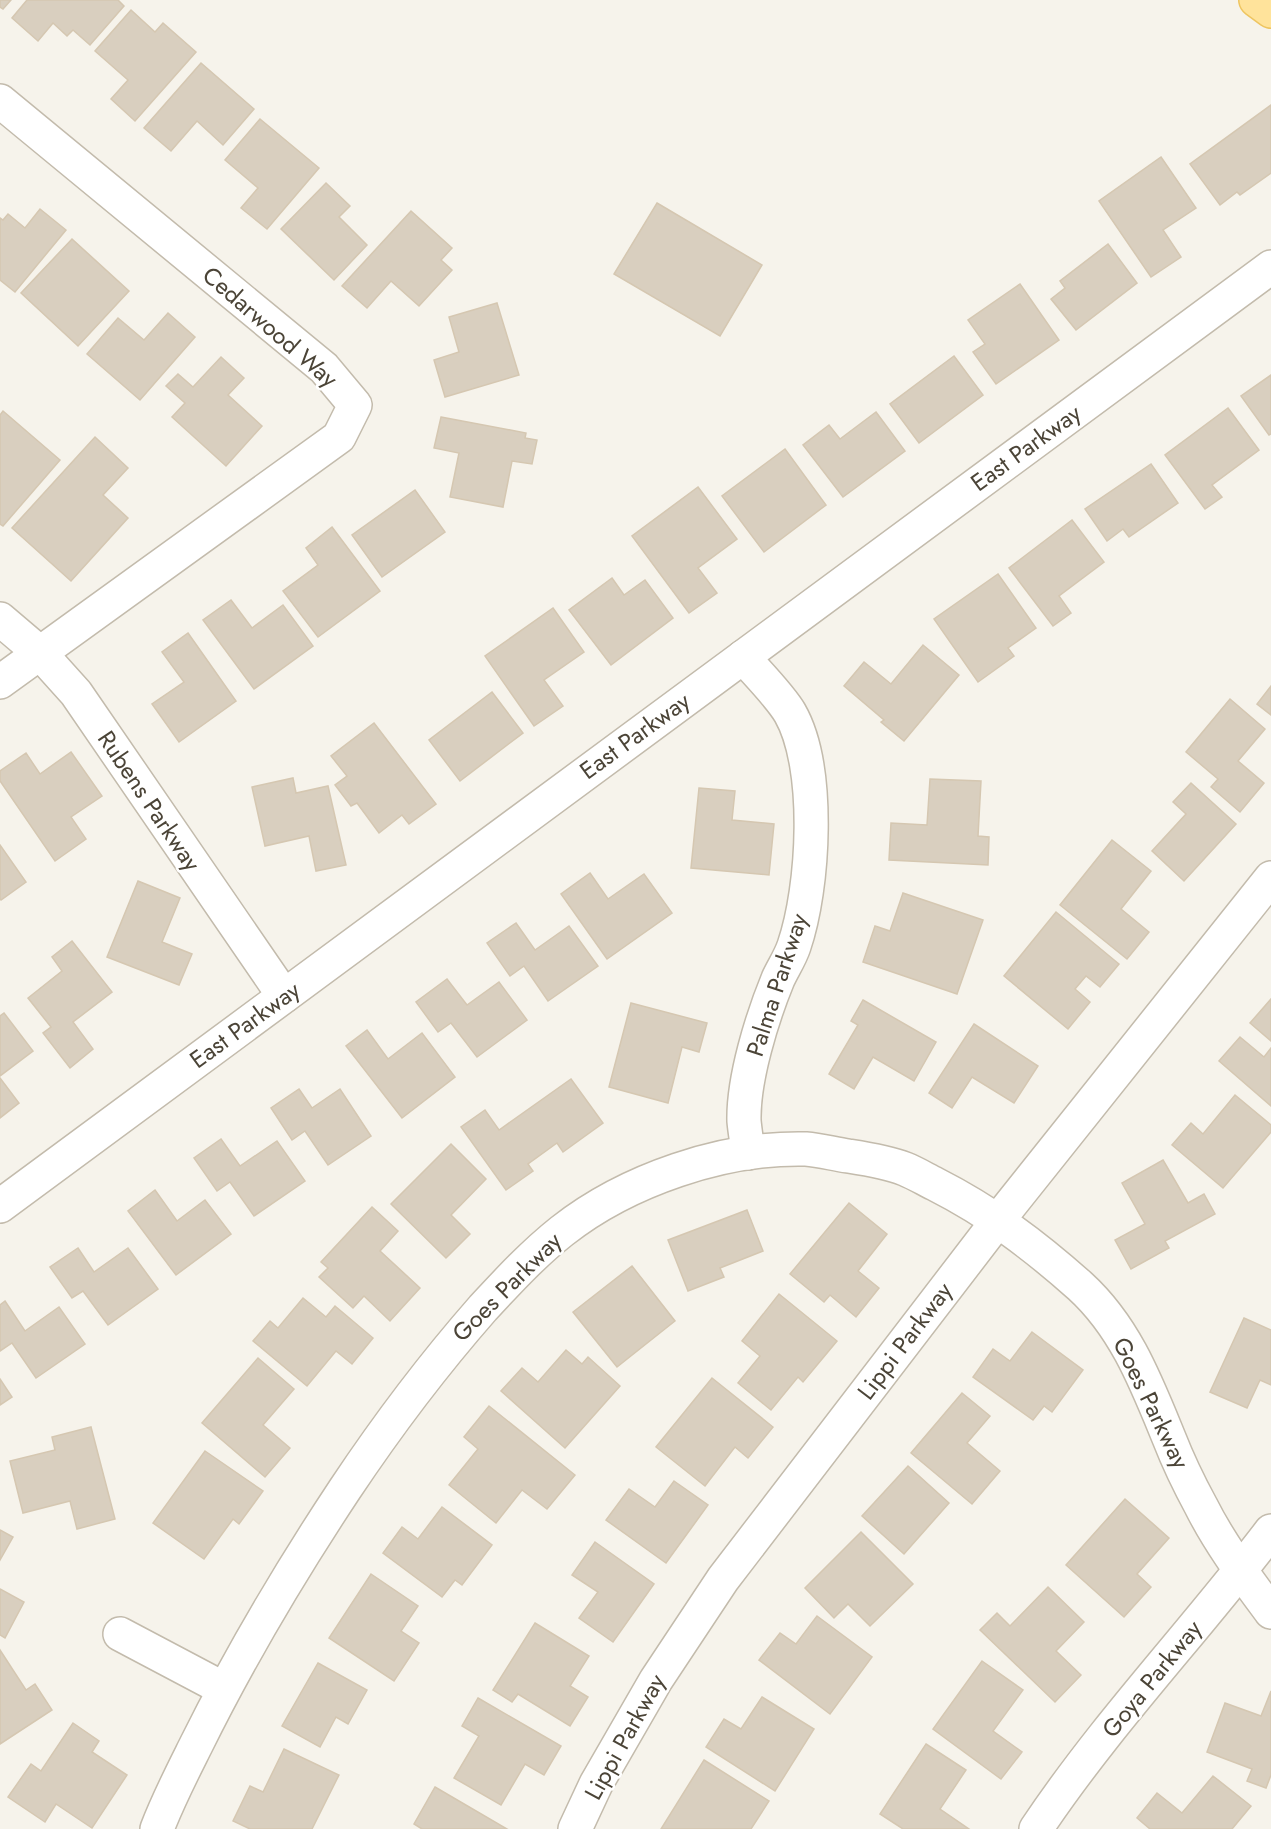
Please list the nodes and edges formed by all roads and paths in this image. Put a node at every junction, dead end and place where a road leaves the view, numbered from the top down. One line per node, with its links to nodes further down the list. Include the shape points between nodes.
1 (1256, 0): 2 (main road)
2 (1271, 11)
3 (0, 101): 6 (street, Cedarwood Way, via 324,368 355,405 339,436)
4 (1271, 267): 7 (street, East Parkway)
5 (0, 619): 6 (street, Rubens Parkway)
6 (40, 653): 8 (street, Cedarwood Way); 10 (street, Rubens Parkway, via 76,693)
7 (743, 657): 10 (street, East Parkway); 11 (street, Palma Parkway, via 790,713 802,744 812,813 807,880 794,947 778,979 747,1084 744,1120)
8 (0, 682)
9 (1271, 878): 13 (street, Lippi Parkway)
10 (284, 996): 12 (street, East Parkway)
11 (748, 1153): 13 (street, Goes Parkway, via 807,1149 873,1160 905,1169); 18 (street, Goes Parkway, via 705,1161 622,1194 565,1228 514,1274 446,1350 373,1447 297,1562)
12 (0, 1206)
13 (999, 1220): 15 (street, Goes Parkway, via 1081,1287 1129,1347 1203,1510); 20 (street, Lippi Parkway, via 723,1579 656,1680 596,1784)
14 (1271, 1531): 15 (street, Goya Parkway)
15 (1240, 1571): 16 (street, Goes Parkway); 21 (street, Goya Parkway, via 1064,1786)
16 (1271, 1612)
17 (120, 1634): 18 (street)
18 (224, 1689): 19 (street, Goes Parkway)
19 (156, 1829)
20 (575, 1829)
21 (1035, 1829)

